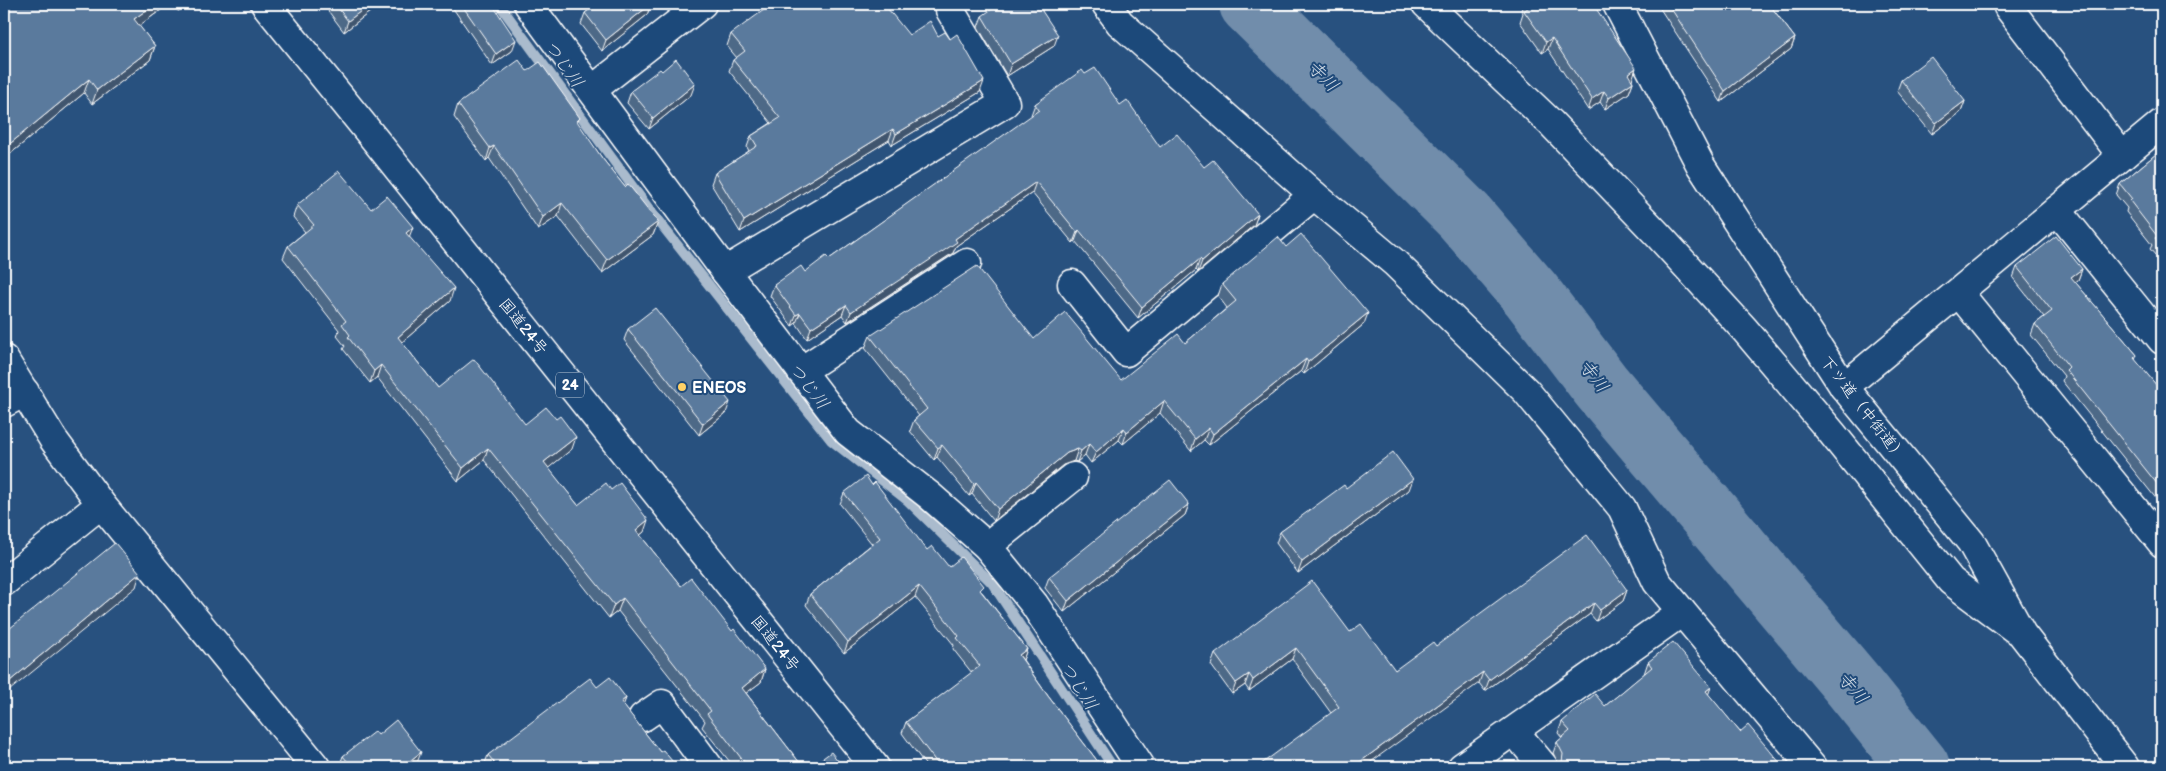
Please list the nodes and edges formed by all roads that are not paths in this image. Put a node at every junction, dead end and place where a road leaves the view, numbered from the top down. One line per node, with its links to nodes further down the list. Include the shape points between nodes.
1 (265, 4): 34 (main road, 国道24号 / 24)
2 (528, 4): 9 (main road)
3 (702, 4): 9 (main road)
4 (951, 4): 15 (main road, via 950,10 1005,103)
5 (1106, 4): 12 (main road, via 1120,23)
6 (1426, 4): 29 (main road, via 1551,123 1739,323 1951,581)
7 (1617, 4): 21 (main road, 下ツ道（中街道）, via 1701,166)
8 (2008, 7): 11 (main road)
9 (592, 90): 15 (main road)
10 (2162, 123): 11 (main road)
11 (2122, 156): 13 (main road)
12 (1314, 195): 16 (main road, via 1126,352); 28 (main road, via 1395,263 1526,391 1622,508 1656,582)
13 (2057, 210): 17 (main road); 18 (main road)
14 (967, 263): 20 (main road)
15 (725, 271): 20 (main road)
16 (1072, 284)
17 (1959, 293): 21 (main road); 25 (main road)
18 (2162, 340)
19 (4, 359): 22 (main road)
20 (801, 371): 26 (main road, via 848,432 930,496)
21 (1844, 387): 29 (main road, 下ツ道（中街道）, via 1971,542)
22 (14, 398): 24 (main road, via 53,440)
23 (1073, 477): 26 (main road)
24 (101, 504): 27 (main road); 32 (main road)
25 (2162, 543)
26 (987, 546): 35 (main road, via 1034,604)
27 (4, 582)
28 (1682, 612): 31 (main road); 38 (main road)
29 (2022, 634): 39 (main road, 下ツ道（中街道）)
30 (643, 716): 33 (main road, via 662,704)
31 (1514, 731): 36 (main road); 37 (main road)
32 (316, 767)
33 (709, 767)
34 (875, 767)
35 (1141, 767)
36 (1462, 767)
37 (1544, 767)
38 (1812, 767)
39 (2125, 767)

